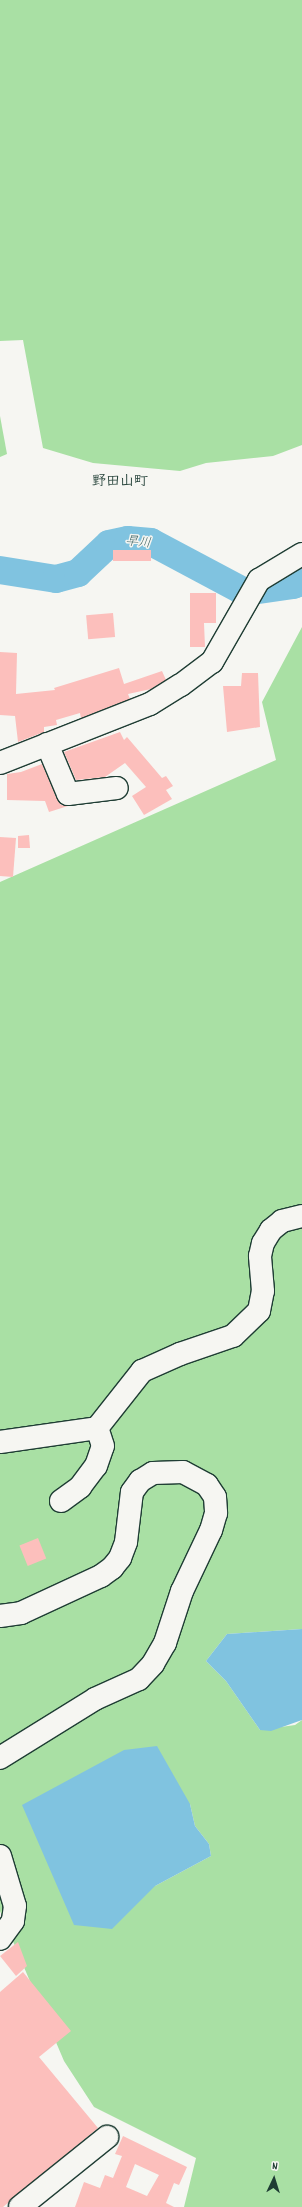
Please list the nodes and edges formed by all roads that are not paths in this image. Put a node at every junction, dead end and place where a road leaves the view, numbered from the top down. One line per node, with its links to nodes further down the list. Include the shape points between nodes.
1 (297, 557): 2 (street, via 254,588 212,662 150,704)
2 (46, 744): 3 (street); 4 (street, via 68,794)
3 (0, 762)
4 (117, 788)
5 (302, 1216): 6 (street, via 282,1221 271,1230 263,1243 260,1256 263,1291 259,1311 247,1324 233,1336 180,1354 142,1371)
6 (97, 1428): 7 (street); 8 (street, via 103,1446 96,1466 80,1487)
7 (0, 1442)
8 (61, 1501)
9 (0, 1616): 10 (street, via 21,1613 101,1576 112,1568 120,1558 126,1542 132,1492 140,1481 153,1473 183,1472 207,1485 214,1497 216,1513 211,1530 182,1591 165,1643 153,1664 139,1679 94,1699)
10 (0, 1758)
11 (0, 1856): 12 (street, via 15,1906 13,1921)
12 (0, 1939)
13 (108, 2137): 14 (street)
14 (20, 2207)

